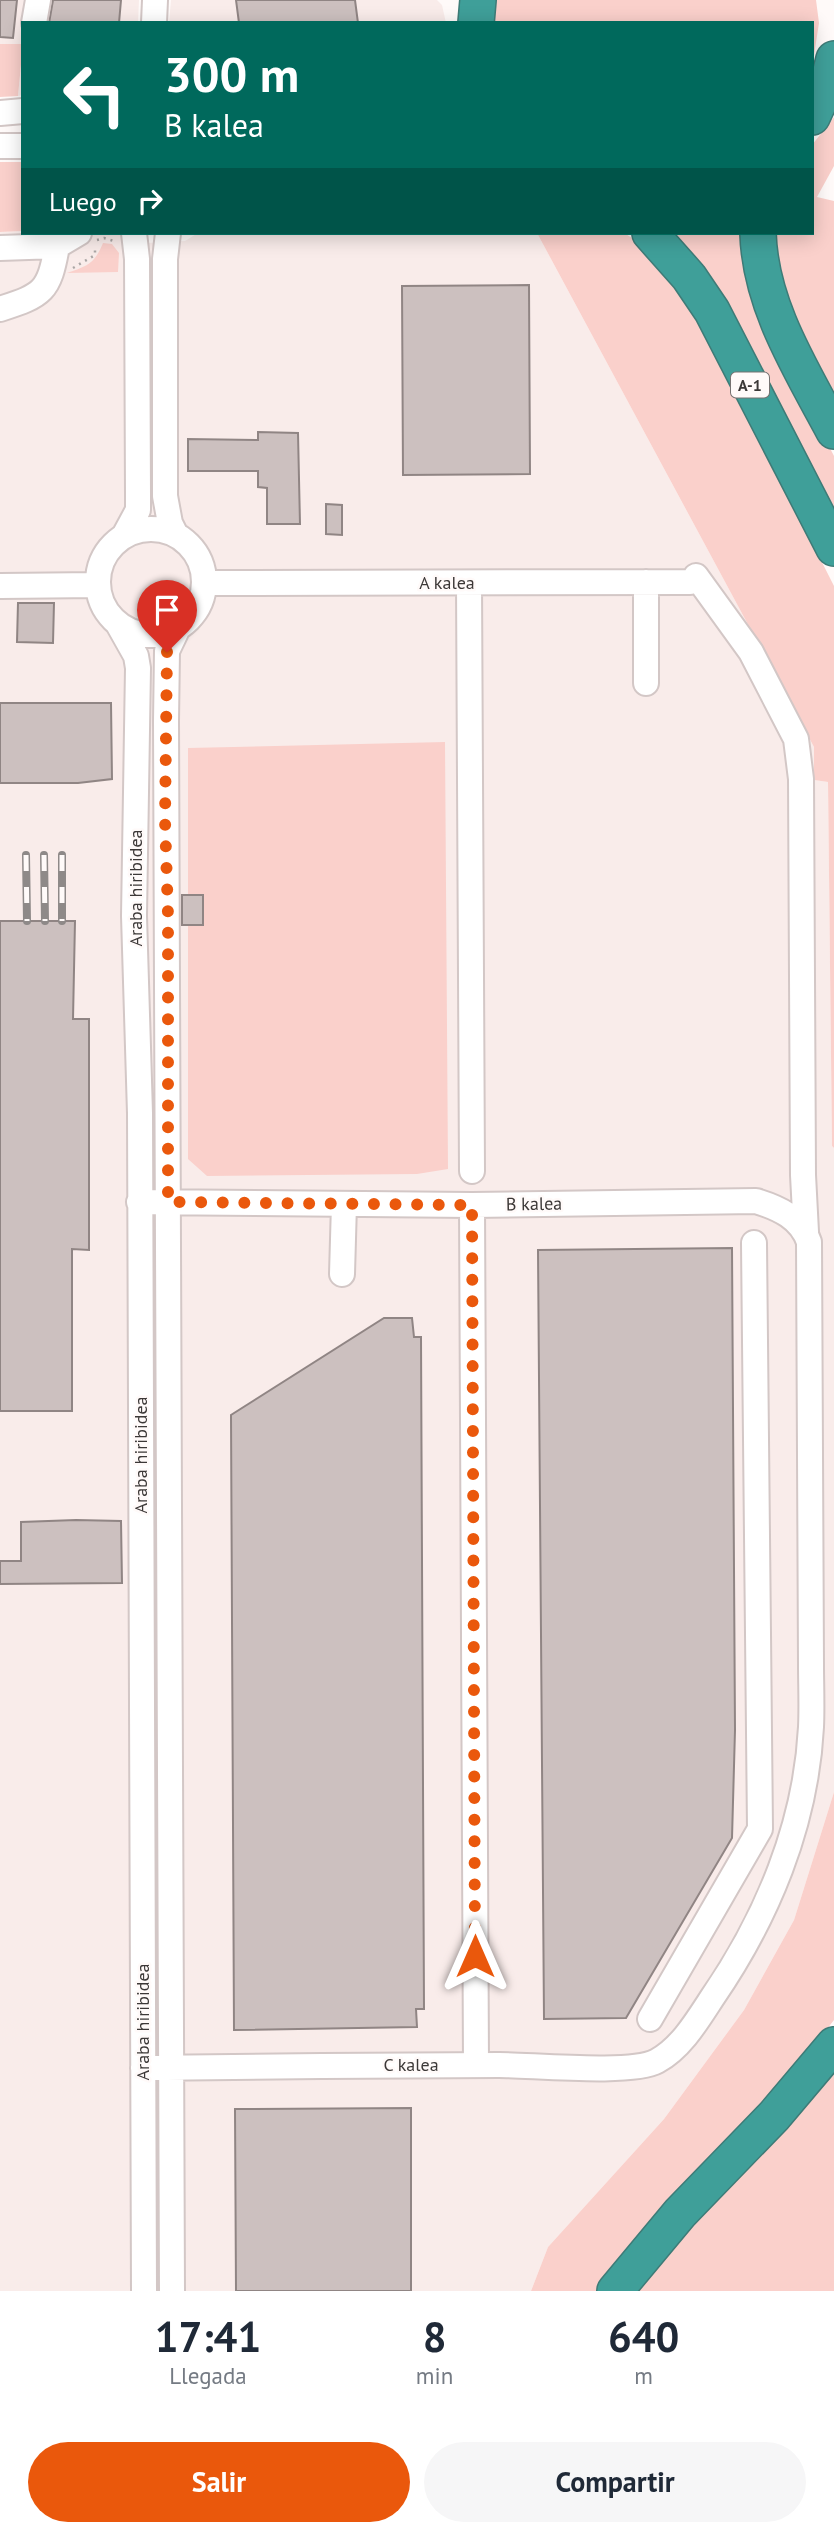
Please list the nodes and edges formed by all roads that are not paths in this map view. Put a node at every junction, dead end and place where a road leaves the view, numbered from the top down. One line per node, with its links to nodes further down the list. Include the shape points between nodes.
1 (38, 0): 3 (street)
2 (155, 0): 4 (street)
3 (34, 21)
4 (153, 21)
5 (834, 60): 6 (highway)
6 (821, 108)
7 (21, 111): 8 (street)
8 (0, 113)
9 (0, 146): 10 (street)
10 (21, 146)
11 (168, 235): 20 (street, via 165,496)
12 (652, 235): 22 (highway, A-1, via 712,311)
13 (758, 235): 19 (highway, via 763,280 771,303)
14 (86, 238): 16 (street)
15 (126, 241): 21 (street, via 137,259 138,510)
16 (57, 246): 17 (street); 18 (street, via 45,288)
17 (0, 248)
18 (0, 309)
19 (834, 431)
20 (176, 535): 21 (street, via 159,529); 24 (street, via 197,555)
21 (124, 536): 26 (street, via 104,556)
22 (834, 548)
23 (646, 582): 25 (street, A kalea); 30 (street); 36 (street, A kalea, via 693,579 751,652 796,738 801,779)
24 (204, 583): 25 (street, A kalea); 29 (street, via 201,601)
25 (469, 583): 31 (street)
26 (98, 585): 27 (street); 28 (street, via 101,601)
27 (0, 586)
28 (118, 624): 29 (street, via 148,636); 32 (street, Araba hiribidea, via 138,668 134,916)
29 (178, 628): 33 (street, Araba hiribidea, via 167,652 166,668)
30 (646, 683)
31 (472, 1171)
32 (139, 1202): 33 (street, B kalea); 39 (street, Araba hiribidea)
33 (168, 1202): 34 (street, B kalea); 40 (street, Araba hiribidea)
34 (344, 1204): 35 (street, B kalea); 38 (street)
35 (472, 1205): 36 (street, B kalea, via 756,1201 778,1207); 45 (street)
36 (806, 1232): 42 (street, via 811,1727)
37 (754, 1243): 41 (street)
38 (342, 1274)
39 (132, 1474): 40 (street); 46 (street, Araba hiribidea)
40 (168, 1474): 47 (street, Araba hiribidea)
41 (760, 1829): 42 (street); 43 (street)
42 (790, 1842): 45 (street, C kalea, via 750,1939 675,2049 655,2063 622,2068)
43 (650, 2019)
44 (834, 2045): 50 (highway)
45 (475, 2065): 47 (street, C kalea)
46 (143, 2067): 47 (street, C kalea); 48 (street, Araba hiribidea)
47 (171, 2067): 49 (street, Araba hiribidea)
48 (144, 2291)
49 (172, 2291)
50 (615, 2291)

